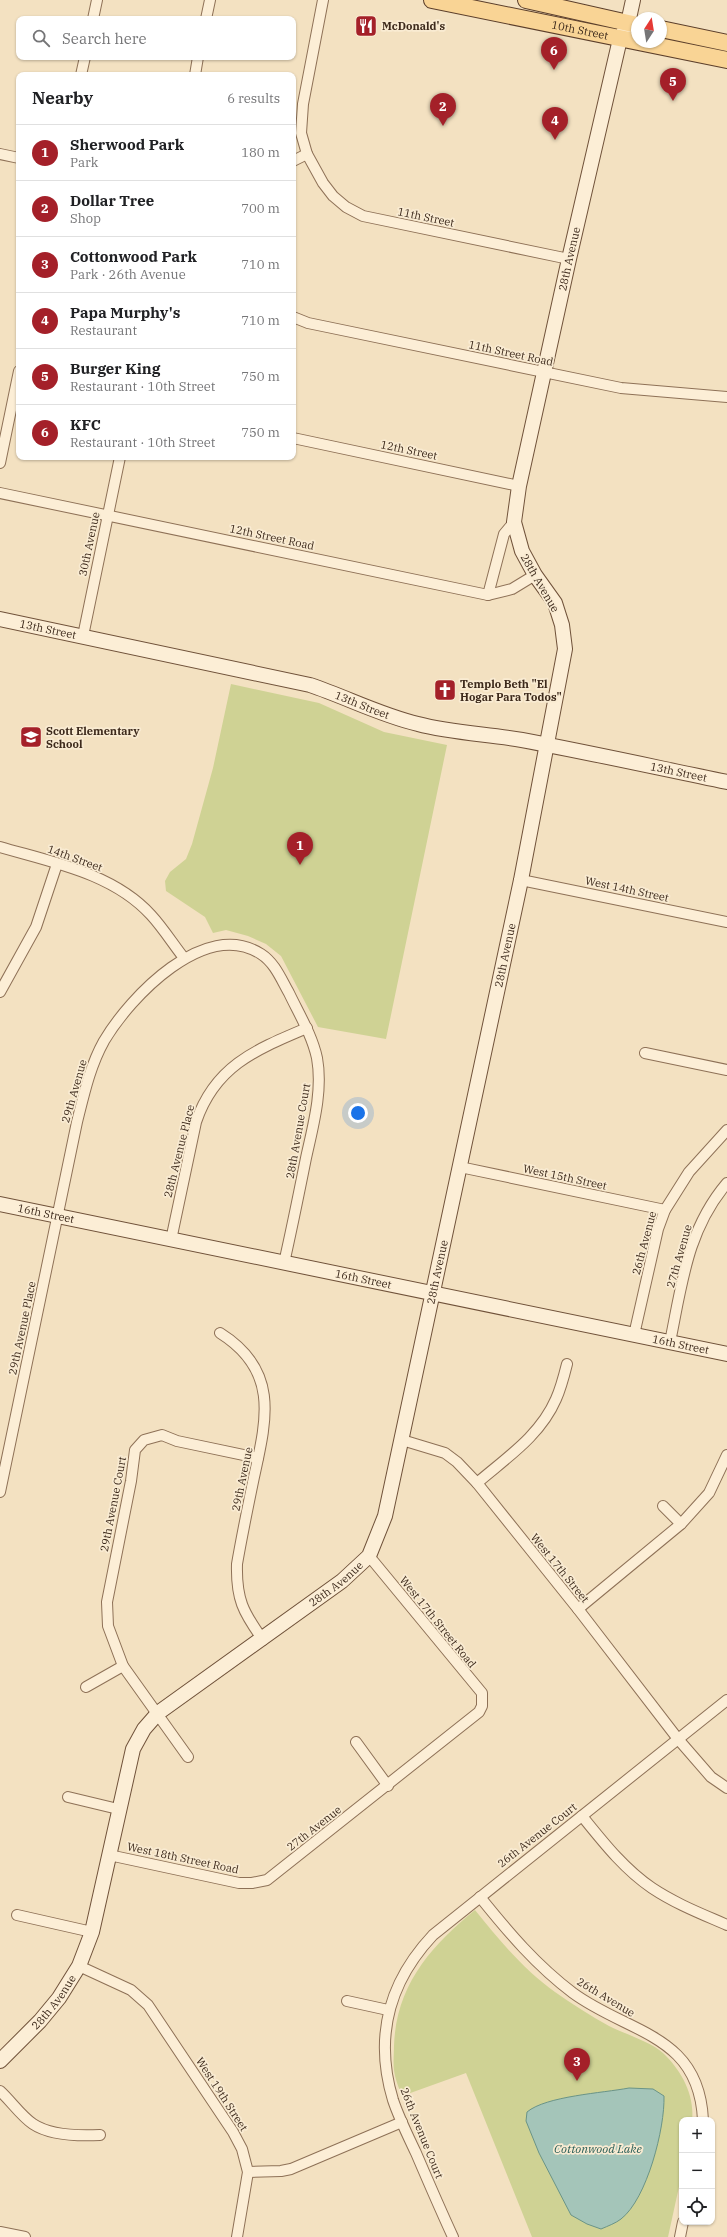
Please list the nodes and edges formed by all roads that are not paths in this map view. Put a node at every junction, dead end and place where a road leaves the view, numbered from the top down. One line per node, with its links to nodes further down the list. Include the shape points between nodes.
1 (96, 0): 8 (street)
2 (210, 0): 9 (street)
3 (323, 0): 21 (street, via 300,119)
4 (432, 0): 13 (main road, 10th Street)
5 (526, 0): 10 (main road, 10th Street)
6 (633, 0): 7 (street, 28th Avenue)
7 (632, 12)
8 (93, 16)
9 (207, 16)
10 (631, 24)
11 (631, 25): 13 (street, 28th Avenue)
12 (667, 31): 14 (main road)
13 (620, 39): 17 (main road, 10th Street); 24 (street, 28th Avenue)
14 (727, 43)
15 (84, 60): 18 (street)
16 (198, 60): 19 (street)
17 (727, 60)
18 (82, 72)
19 (196, 72)
20 (0, 154): 22 (street)
21 (307, 154): 23 (street); 24 (street, 11th Street, via 333,196 363,216)
22 (16, 157)
23 (296, 160)
24 (569, 259): 26 (street, 28th Avenue)
25 (296, 318): 26 (street, 11th Street Road, via 308,323)
26 (545, 372): 28 (street, 11th Street Road, via 621,388); 32 (street, 28th Avenue)
27 (16, 385): 31 (street)
28 (727, 397)
29 (296, 439): 32 (street, 12th Street)
30 (119, 460): 34 (street, 30th Avenue)
31 (0, 463)
32 (519, 486): 35 (street, 28th Avenue)
33 (0, 493): 34 (street, 12th Street Road)
34 (107, 515): 37 (street, 12th Street Road); 39 (street, 30th Avenue)
35 (514, 522): 36 (street, 28th Avenue, via 522,551); 37 (street, via 504,534)
36 (535, 575): 37 (street, 12th Street Road, via 512,589); 40 (street, 28th Avenue, via 555,603 562,625 565,649)
37 (488, 595)
38 (0, 619): 39 (street, 13th Street)
39 (82, 636): 40 (street, 13th Street, via 310,686 418,724)
40 (546, 745): 41 (street, 13th Street); 44 (street, 28th Avenue)
41 (727, 782)
42 (0, 847): 43 (street, 14th Street)
43 (57, 864): 46 (street, 14th Street, via 104,881 126,895 150,914); 47 (street, via 36,927)
44 (521, 880): 45 (street, West 14th Street); 52 (street, 28th Avenue)
45 (727, 922)
46 (184, 958): 48 (street, 28th Avenue Court, via 227,944 244,946 261,954 275,967); 56 (street, 29th Avenue, via 142,991 125,1010 104,1041 85,1089)
47 (0, 992)
48 (307, 1028): 57 (street, 28th Avenue Place, via 241,1061 221,1076 210,1091 196,1122); 58 (street, 28th Avenue Court, via 317,1059 319,1086)
49 (645, 1052): 50 (street)
50 (727, 1070)
51 (727, 1130): 55 (street, 26th Avenue, via 689,1172)
52 (460, 1167): 55 (street, West 15th Street); 59 (street, 28th Avenue)
53 (727, 1183): 62 (street, 27th Avenue, via 714,1198 696,1233)
54 (0, 1204): 56 (street, 16th Street)
55 (665, 1210): 61 (street, 26th Avenue, via 658,1229)
56 (58, 1215): 57 (street, 16th Street); 69 (street, 29th Avenue Place)
57 (171, 1240): 58 (street, 16th Street)
58 (284, 1263): 59 (street, 16th Street)
59 (434, 1294): 61 (street, 16th Street); 65 (street, 28th Avenue)
60 (220, 1333): 67 (street, 29th Avenue, via 249,1357 265,1393 265,1421)
61 (634, 1335): 62 (street, 16th Street)
62 (670, 1342): 63 (street, 16th Street)
63 (727, 1354)
64 (567, 1364): 68 (street, via 557,1398 538,1429 526,1443)
65 (402, 1440): 68 (street, West 17th Street, via 445,1453); 72 (street, 28th Avenue, via 385,1516)
66 (727, 1455): 71 (street, via 709,1493)
67 (258, 1458): 74 (street, 29th Avenue, via 237,1564 236,1587 246,1615); 75 (street, 29th Avenue Court, via 177,1441 162,1435 144,1440 135,1450 132,1481 107,1602 108,1626)
68 (477, 1483): 73 (street, West 17th Street)
69 (0, 1492)
70 (663, 1506): 71 (street)
71 (681, 1524): 73 (street)
72 (369, 1556): 74 (street, 28th Avenue, via 342,1581); 78 (street, West 17th Street Road, via 482,1693)
73 (578, 1609): 80 (street, West 17th Street)
74 (263, 1640): 79 (street, 28th Avenue)
75 (123, 1666): 76 (street); 79 (street, 29th Avenue Court)
76 (86, 1687)
77 (727, 1700): 80 (street, 26th Avenue Court)
78 (482, 1706): 83 (street, 27th Avenue, via 474,1718)
79 (158, 1713): 82 (street, 29th Avenue Court); 86 (street, 28th Avenue, via 144,1729 133,1749)
80 (678, 1739): 84 (street, West 17th Street, via 711,1777); 87 (street, 26th Avenue Court)
81 (356, 1742): 83 (street)
82 (188, 1757)
83 (388, 1786): 89 (street, 27th Avenue, via 267,1880)
84 (727, 1788)
85 (68, 1797): 86 (street)
86 (118, 1809): 88 (street, 28th Avenue)
87 (582, 1816): 90 (street, 26th Avenue Court); 92 (street, via 620,1861 652,1888)
88 (109, 1855): 89 (street, West 18th Street Road); 93 (street, 28th Avenue)
89 (252, 1884)
90 (480, 1897): 96 (street, 26th Avenue Court, via 416,1952 399,1982); 99 (street, 26th Avenue, via 520,1946 573,1993 674,2050 696,2082)
91 (17, 1915): 93 (street)
92 (727, 1925)
93 (92, 1932): 94 (street, 28th Avenue)
94 (79, 1966): 97 (street, 28th Avenue, via 59,1998 40,2021); 102 (street, West 19th Street, via 131,1990 148,2005 233,2132 242,2149)
95 (347, 2001): 96 (street)
96 (388, 2010): 100 (street, 26th Avenue Court, via 385,2044 387,2073 393,2100)
97 (0, 2061)
98 (0, 2091): 101 (street, via 34,2124 56,2132 84,2136)
99 (703, 2117)
100 (402, 2122): 102 (street, via 291,2169); 107 (street, 26th Avenue Court)
101 (100, 2135)
102 (248, 2172): 106 (street)
103 (682, 2225): 108 (street)
104 (0, 2232): 105 (street)
105 (25, 2237)
106 (237, 2237)
107 (453, 2237)
108 (680, 2237)

